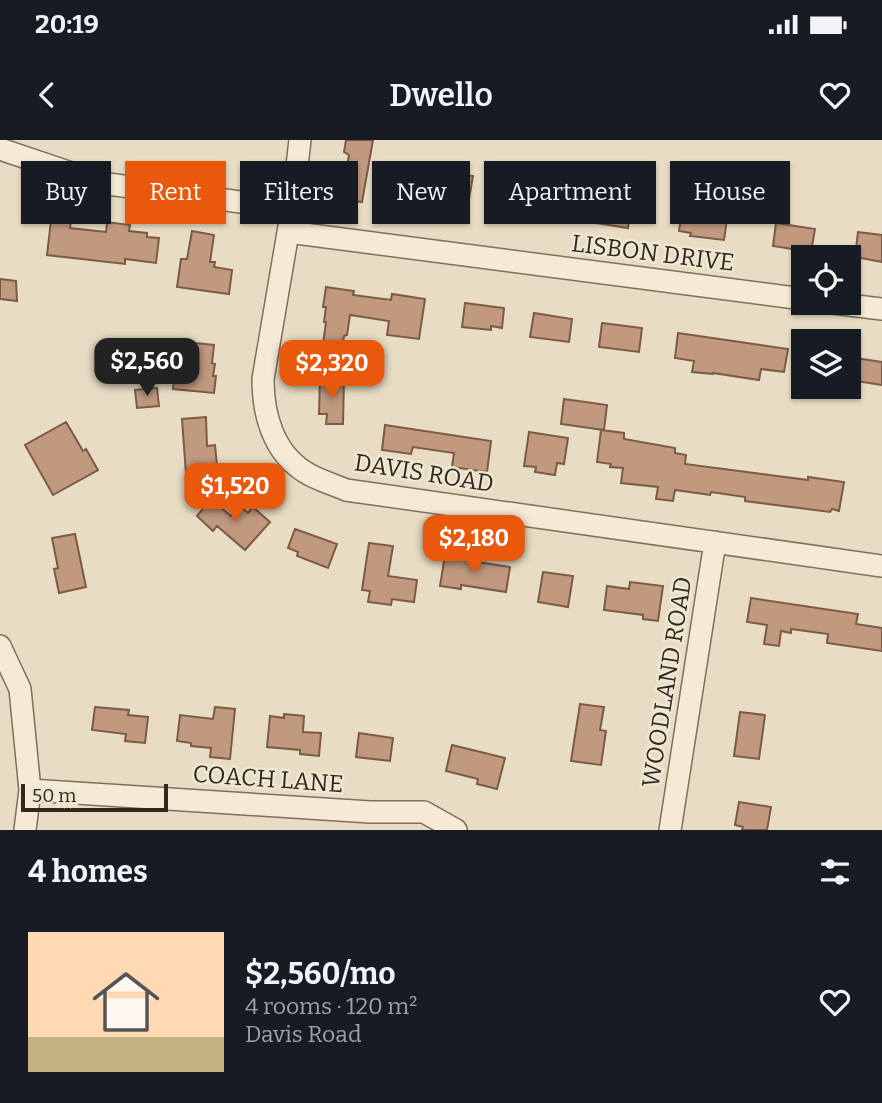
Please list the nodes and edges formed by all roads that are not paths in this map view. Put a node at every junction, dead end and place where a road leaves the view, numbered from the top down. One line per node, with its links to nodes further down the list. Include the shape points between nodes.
1 (300, 140): 3 (street, DAVIS ROAD)
2 (0, 149): 4 (street, via 101,183)
3 (298, 161)
4 (240, 202)
5 (289, 224): 6 (street, DAVIS ROAD)
6 (288, 232): 7 (street, LISBON DRIVE); 10 (street, DAVIS ROAD, via 263,395 280,446 305,472 346,490)
7 (791, 297)
8 (861, 306): 9 (street)
9 (882, 309)
10 (715, 542): 11 (street, DAVIS ROAD); 16 (street, WOODLAND ROAD)
11 (882, 566)
12 (0, 646): 13 (street, via 20,689)
13 (30, 790): 14 (street); 15 (street, COACH LANE, via 424,812)
14 (25, 830)
15 (456, 830)
16 (670, 830)

